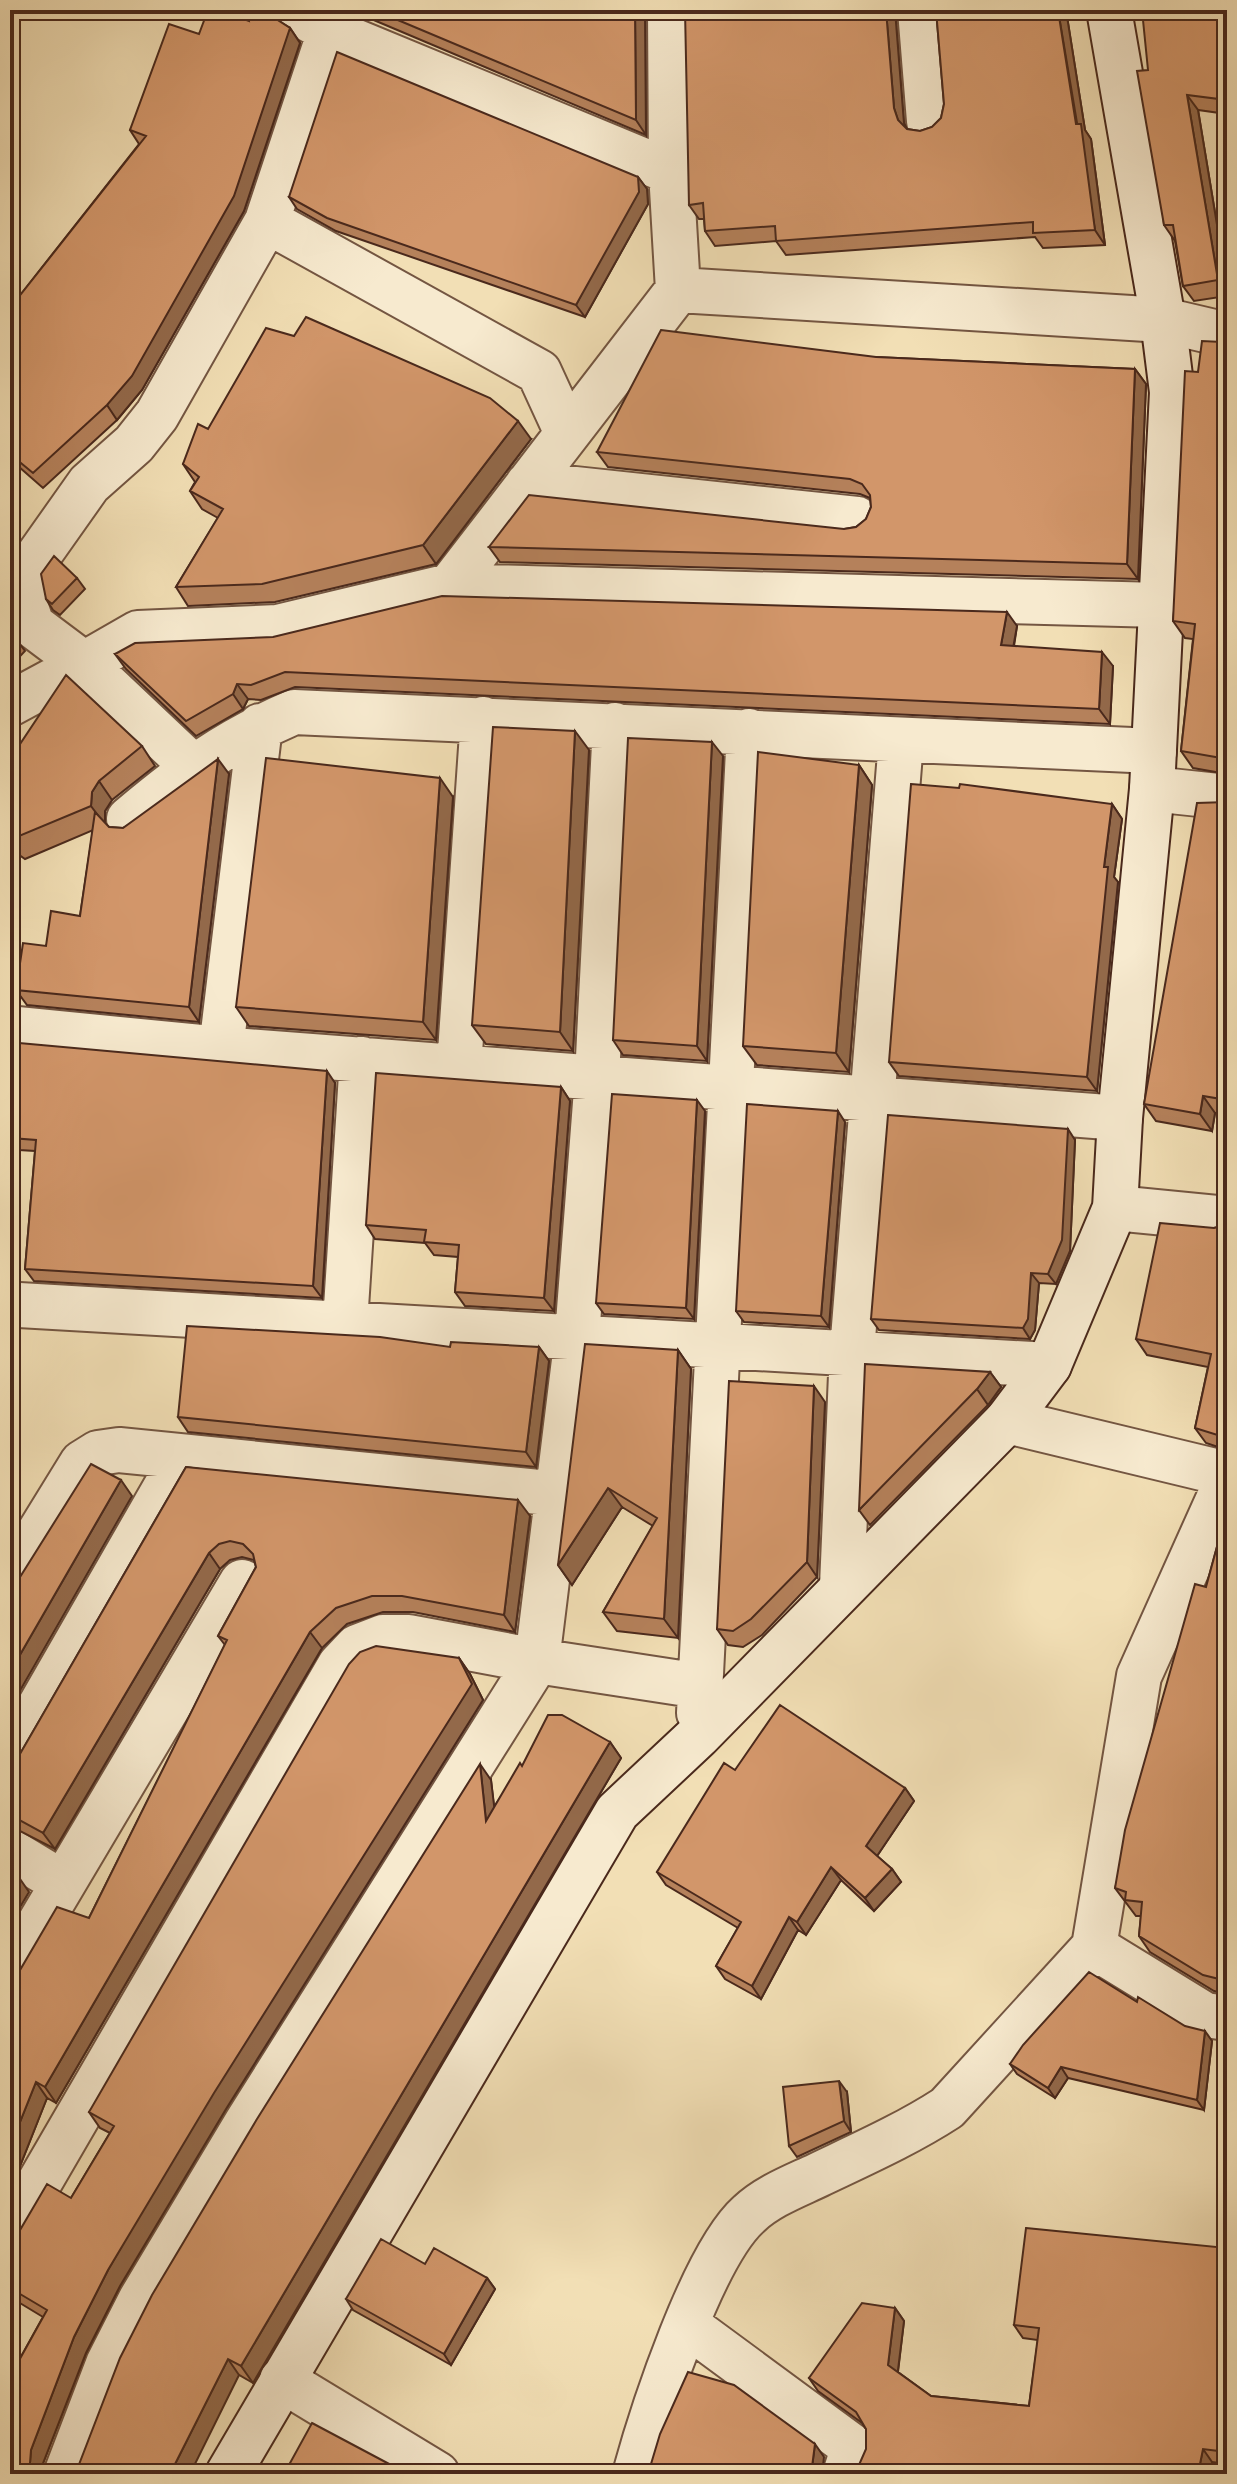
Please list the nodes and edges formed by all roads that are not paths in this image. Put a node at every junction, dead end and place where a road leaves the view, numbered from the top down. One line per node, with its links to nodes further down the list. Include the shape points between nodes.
1 (292, 10): 5 (street)
2 (670, 10): 7 (street)
3 (920, 10): 6 (street)
4 (1109, 10): 10 (street)
5 (330, 31): 7 (street); 8 (street)
6 (929, 121)
7 (671, 172): 9 (street)
8 (267, 221): 12 (street, via 539,372); 15 (street, via 157,415)
9 (678, 290): 10 (street); 12 (street)
10 (1163, 320): 11 (street); 17 (street, via 1172,392)
11 (1227, 335)
12 (567, 433): 13 (street)
13 (528, 484): 14 (street); 16 (street)
14 (857, 519)
15 (17, 569): 18 (street, via 32,625)
16 (450, 586): 17 (street); 18 (street, via 278,627 138,633)
17 (1160, 605): 26 (street)
18 (84, 664): 19 (street); 25 (street)
19 (10, 704)
20 (483, 719): 21 (street); 22 (street, via 294,712); 32 (street)
21 (615, 725): 23 (street); 33 (street)
22 (260, 726): 25 (street); 30 (street)
23 (749, 731): 24 (street); 34 (street)
24 (901, 741): 26 (street); 35 (street)
25 (192, 766): 28 (street)
26 (1153, 770): 27 (street); 36 (street)
27 (1227, 797)
28 (129, 819)
29 (17, 1029): 30 (street)
30 (221, 1049): 31 (street)
31 (362, 1059): 32 (street); 40 (street)
32 (459, 1067): 33 (street)
33 (597, 1077): 34 (street); 41 (street)
34 (732, 1087): 35 (street); 42 (street)
35 (871, 1099): 36 (street); 43 (street)
36 (1120, 1118): 37 (street)
37 (1115, 1208): 38 (street); 44 (street)
38 (1227, 1219)
39 (19, 1305): 40 (street)
40 (345, 1323): 41 (street)
41 (577, 1336): 42 (street); 48 (street)
42 (716, 1344): 43 (street); 53 (street)
43 (852, 1351): 44 (street); 51 (street)
44 (1049, 1365): 45 (street)
45 (1007, 1421): 47 (street); 51 (street)
46 (183, 1457): 48 (street); 49 (street, via 119,1450 98,1453 82,1463); 55 (street)
47 (1227, 1477): 58 (street, via 1139,1676)
48 (559, 1494): 52 (street)
49 (10, 1580)
50 (242, 1582): 57 (street)
51 (842, 1586): 54 (street)
52 (537, 1661): 53 (street); 61 (street, via 409,1637 383,1637 357,1647 340,1665); 64 (street, via 148,2287 108,2364)
53 (700, 1686): 54 (street)
54 (698, 1736): 63 (street, via 617,1812)
55 (10, 1758)
56 (10, 1851): 57 (street)
57 (63, 1883): 59 (street)
58 (1094, 1947): 60 (street, via 1205,2015); 62 (street, via 947,2108 779,2193 749,2214 724,2244)
59 (10, 1973)
60 (1227, 2018)
61 (10, 2233)
62 (687, 2325): 67 (street); 68 (street, via 850,2445)
63 (282, 2380): 65 (street); 66 (street)
64 (66, 2474)
65 (228, 2474)
66 (437, 2474)
67 (635, 2474)
68 (845, 2474)

